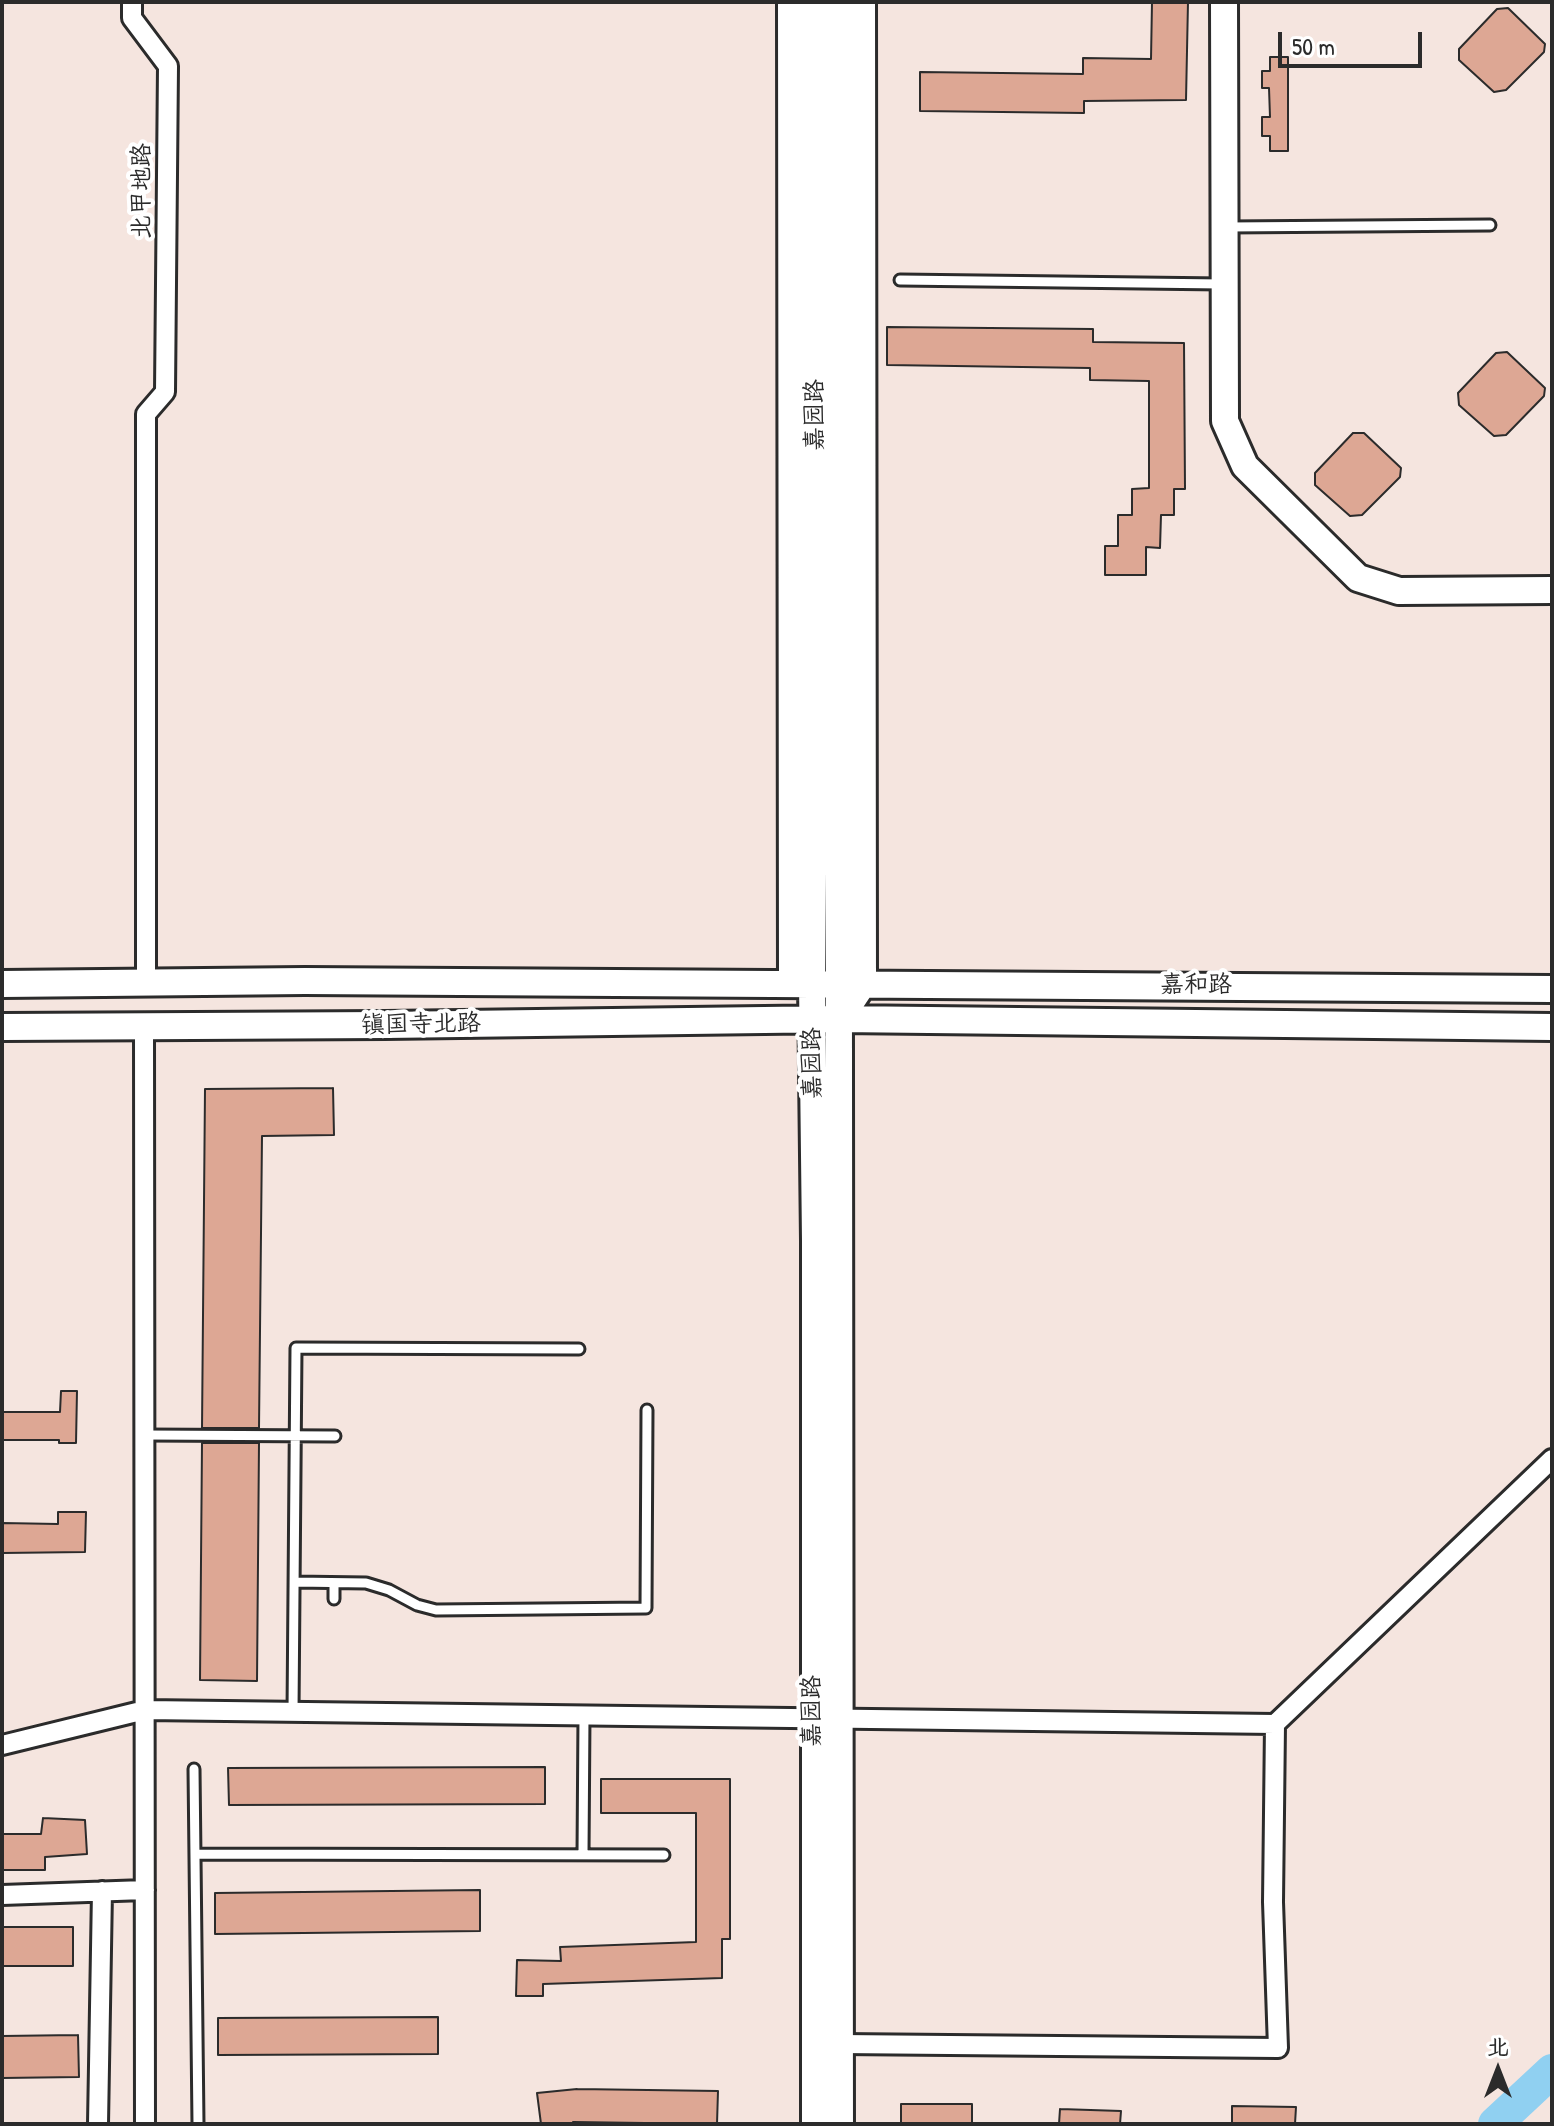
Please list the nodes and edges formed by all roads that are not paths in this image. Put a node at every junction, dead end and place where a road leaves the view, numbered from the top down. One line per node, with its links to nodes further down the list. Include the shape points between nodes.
1 (132, 2): 14 (street, 北甲地路, via 132,18 168,66 165,392 146,414)
2 (791, 2): 12 (street)
3 (815, 2): 12 (street, 嘉园路, via 816,454)
4 (838, 2): 15 (street, 嘉园路)
5 (862, 2): 15 (street)
6 (1224, 2): 8 (street)
7 (1490, 225): 8 (lane)
8 (1224, 227): 10 (street)
9 (900, 280): 10 (lane)
10 (1225, 284): 11 (street, via 1225,421 1240,455 1245,466 1358,578 1399,591)
11 (1552, 590)
12 (802, 983): 14 (street, 镇国寺北路); 15 (street, 镇国寺北路); 17 (street, 嘉园路)
13 (2, 984): 14 (street, 镇国寺北路)
14 (146, 984)
15 (851, 984): 16 (street, 嘉和路); 18 (street, 嘉园路)
16 (1552, 989)
17 (812, 1019): 18 (street, 镇国寺北路); 20 (street, 镇国寺北路); 34 (street, 嘉园路)
18 (840, 1019): 21 (street, 嘉和路); 34 (street, 嘉园路)
19 (2, 1027): 20 (street, 镇国寺北路)
20 (144, 1027): 24 (street)
21 (1552, 1027)
22 (579, 1349): 25 (lane, via 296,1348)
23 (647, 1410): 29 (lane, via 646,1608 436,1610 366,1583)
24 (144, 1435): 25 (lane); 31 (street)
25 (296, 1436): 26 (lane); 28 (lane)
26 (335, 1436)
27 (1552, 1459): 35 (street)
28 (295, 1582): 29 (lane); 32 (lane)
29 (334, 1583): 30 (lane)
30 (334, 1599)
31 (145, 1710): 32 (street); 36 (street); 41 (street)
32 (293, 1712): 33 (street)
33 (584, 1716): 34 (street); 39 (lane)
34 (826, 1717): 35 (street); 44 (street, 嘉园路); 48 (street, 嘉园路)
35 (1275, 1724): 44 (street, via 1278,2048)
36 (2, 1745)
37 (194, 1769): 38 (lane)
38 (195, 1854): 39 (lane); 47 (lane)
39 (583, 1854): 40 (lane)
40 (664, 1855)
41 (145, 1890): 42 (street); 46 (street)
42 (102, 1891): 43 (street); 45 (street)
43 (2, 1895)
44 (840, 2044): 49 (street, 嘉园路)
45 (98, 2124)
46 (145, 2124)
47 (198, 2124)
48 (815, 2124)
49 (840, 2124)

